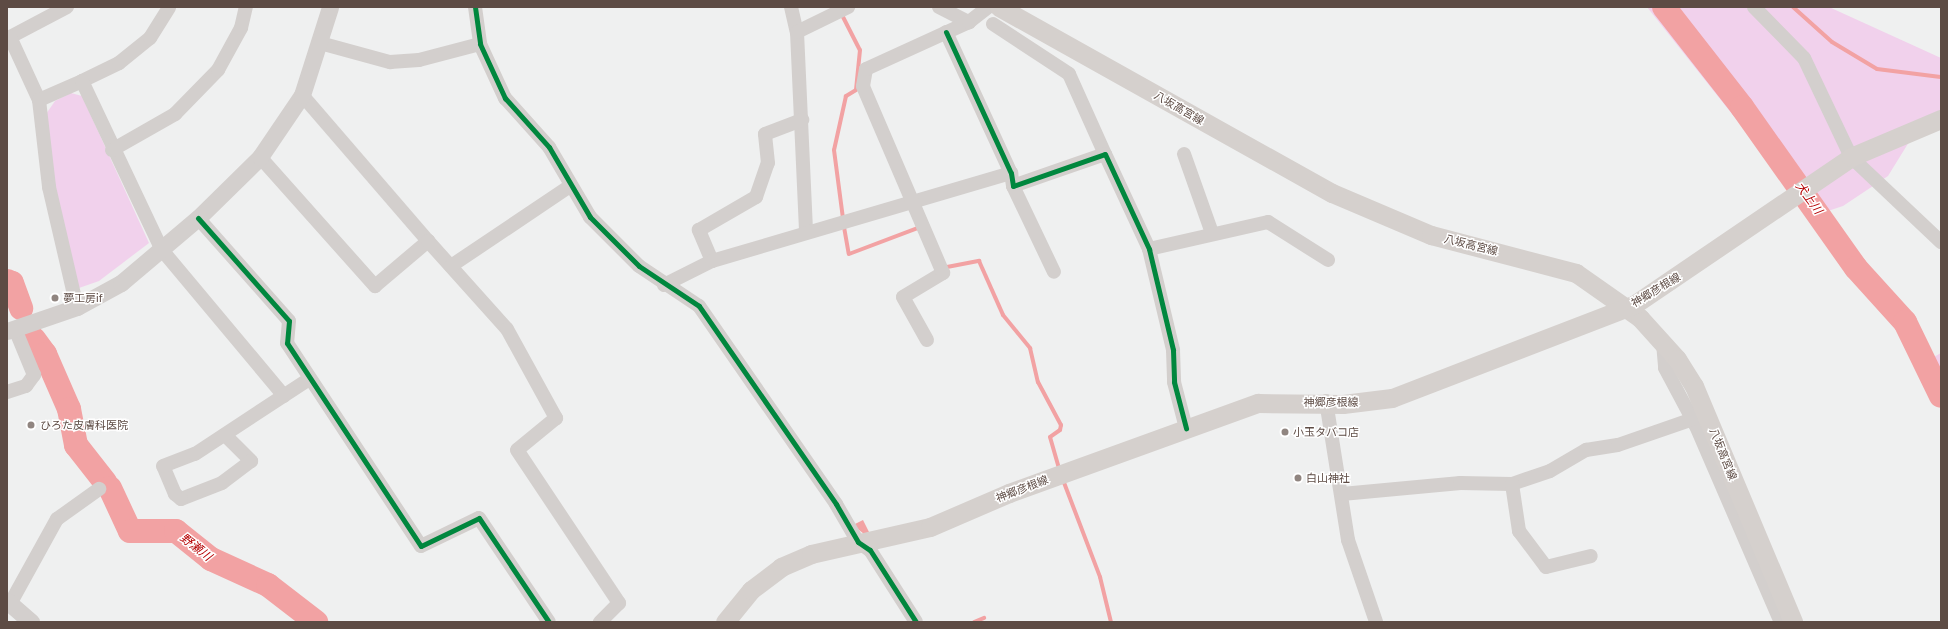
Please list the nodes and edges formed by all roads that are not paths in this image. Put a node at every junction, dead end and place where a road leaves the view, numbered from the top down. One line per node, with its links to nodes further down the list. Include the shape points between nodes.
1 (67, 7): 11 (street)
2 (169, 7): 18 (street, via 150,38 119,63)
3 (246, 7): 23 (street, via 241,28 218,70 175,114)
4 (330, 7): 16 (street)
5 (475, 7): 17 (street)
6 (791, 7): 14 (street)
7 (848, 7): 14 (street)
8 (939, 7): 13 (street)
9 (988, 7): 13 (street)
10 (1754, 7): 27 (street, via 1804,58)
11 (52, 10): 20 (street, via 10,37)
12 (996, 16): 24 (street, via 1069,74); 44 (main road, 八坂高宮線, via 1339,196 1430,235 1576,273)
13 (969, 22): 15 (street)
14 (797, 32): 22 (street)
15 (946, 32): 28 (street); 30 (street, via 866,69 863,86)
16 (320, 43): 17 (street, via 390,62 419,60); 19 (street)
17 (480, 44): 29 (street, via 505,98 539,133)
18 (82, 81): 20 (street); 23 (street)
19 (302, 95): 26 (street); 34 (street)
20 (39, 100): 43 (street, via 49,187)
21 (1941, 119): 27 (main road, 神郷彦根線)
22 (802, 120): 32 (street); 39 (street, via 765,134 768,163 756,197 699,230)
23 (112, 150): 37 (street)
24 (1105, 154): 28 (street); 36 (street)
25 (1184, 154): 33 (street)
26 (260, 157): 31 (street); 34 (street, via 375,286)
27 (1846, 160): 35 (street); 44 (main road, 神郷彦根線, via 1646,299)
28 (1012, 180): 30 (street); 41 (street)
29 (570, 186): 40 (street); 42 (street, via 604,234)
30 (912, 200): 32 (street); 46 (street, via 943,273 903,297)
31 (198, 218): 37 (street); 48 (street, via 289,322 287,343)
32 (806, 232): 39 (street)
33 (1212, 233): 36 (street); 38 (street, via 1268,222)
34 (428, 241): 40 (street)
35 (1941, 242)
36 (1149, 249): 53 (street, via 1173,350 1174,382)
37 (162, 250): 43 (street, via 121,283); 50 (street)
38 (1328, 260)
39 (712, 261): 42 (street)
40 (451, 266): 63 (street, via 507,329 556,418 518,450 619,603)
41 (1054, 272)
42 (664, 285): 58 (street, via 699,306 836,504)
43 (77, 307): 45 (street)
44 (1626, 308): 47 (main road, 八坂高宮線); 51 (main road, 神郷彦根線, via 1392,398 1350,404)
45 (11, 330): 49 (street, via 34,375 26,386)
46 (927, 340)
47 (1663, 343): 52 (street, via 1665,368); 68 (main road, 八坂高宮線, via 1694,386)
48 (309, 378): 50 (street); 62 (street, via 421,546 479,518)
49 (7, 392)
50 (284, 396): 54 (street)
51 (1326, 401): 53 (main road, 神郷彦根線, via 1258,403); 57 (street)
52 (1693, 419): 55 (street, via 1618,445 1586,450 1550,471); 67 (street)
53 (1186, 428): 58 (main road, 神郷彦根線, via 930,527)
54 (225, 435): 54 (street, via 251,461 222,483 181,499 175,494 162,466 195,454)
55 (1512, 484): 57 (street, via 1460,483); 59 (street, via 1519,532 1546,567)
56 (98, 489): 60 (street, via 57,519)
57 (1342, 494): 66 (street, via 1348,540)
58 (858, 542): 64 (main road, 神郷彦根線, via 811,554 782,567 751,590); 65 (street, via 870,550)
59 (1591, 556)
60 (9, 602): 61 (street)
61 (31, 622)
62 (549, 622)
63 (600, 622)
64 (725, 622)
65 (916, 622)
66 (1376, 622)
67 (1781, 622)
68 (1794, 622)

